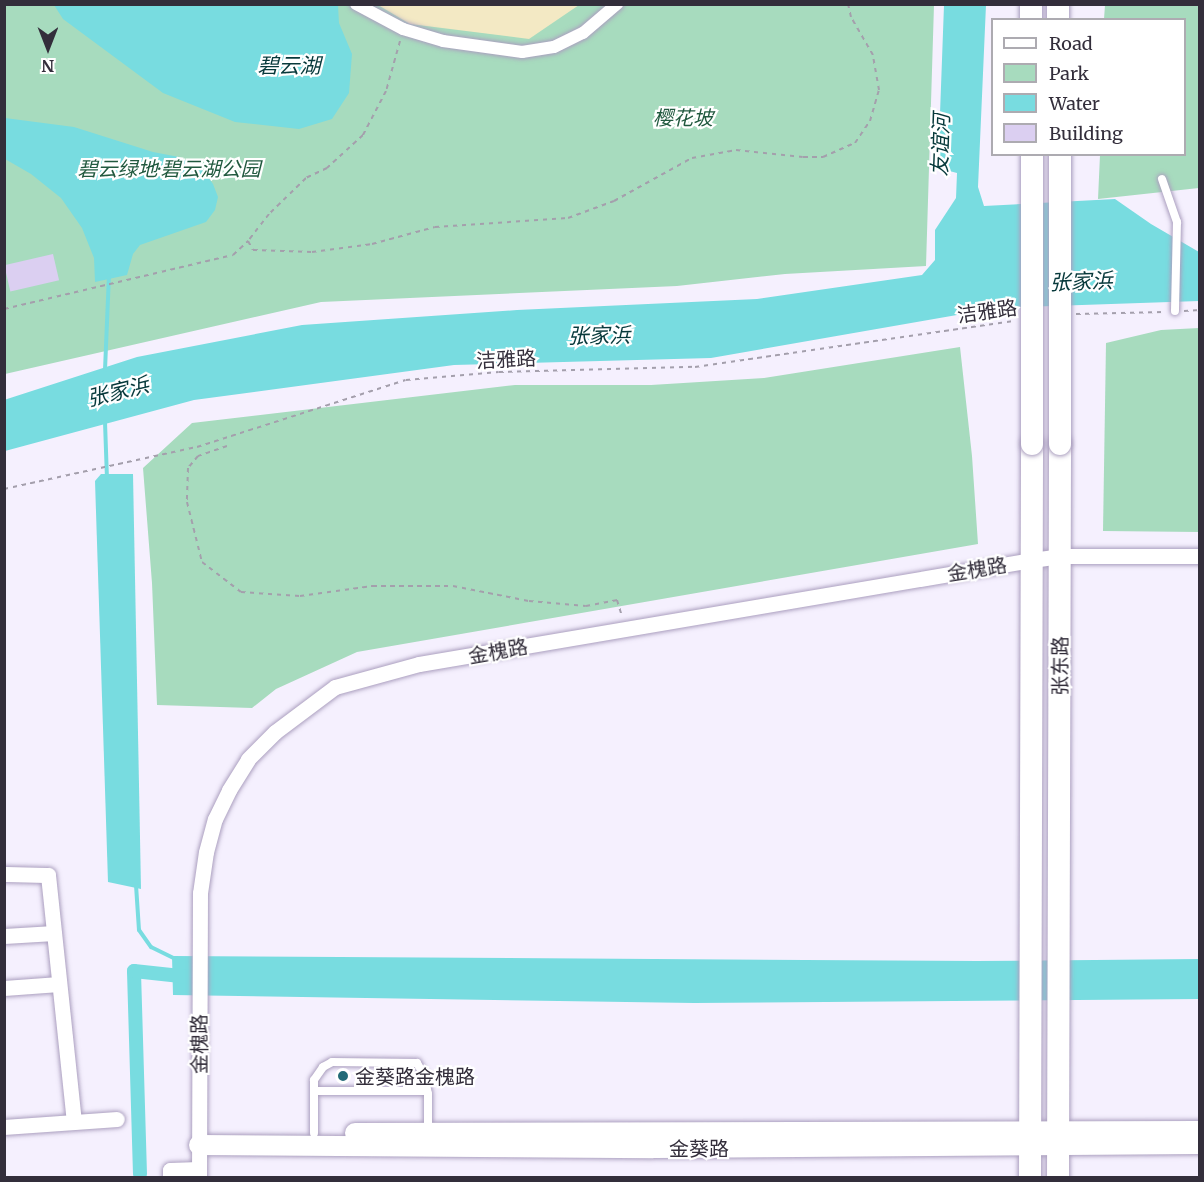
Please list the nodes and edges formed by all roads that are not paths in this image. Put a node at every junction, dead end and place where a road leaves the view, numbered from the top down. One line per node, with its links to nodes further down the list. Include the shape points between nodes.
1 (617, 4): 2 (street, via 583,33 554,47 522,52 443,41 404,29)
2 (358, 6)
3 (1032, 156): 9 (main road, 张东路, bridge)
4 (1060, 156): 7 (main road, 张东路, bridge)
5 (1162, 179): 6 (lane, via 1175,212)
6 (1175, 311)
7 (1060, 556): 8 (street, 金槐路); 9 (street, 金槐路); 24 (main road, 张东路)
8 (1200, 556)
9 (1032, 560): 23 (main road, 张东路); 25 (street, 金槐路, via 419,664 334,687 275,732 248,759 215,819 200,893)
10 (4, 873): 11 (street, via 48,875)
11 (54, 933): 12 (street); 13 (street)
12 (4, 936)
13 (59, 984): 14 (street); 18 (street)
14 (4, 988)
15 (314, 1091): 16 (lane); 16 (lane, via 314,1080 332,1062 417,1063); 21 (lane)
16 (427, 1091): 22 (lane)
17 (117, 1119): 18 (street)
18 (74, 1122): 19 (street)
19 (4, 1127)
20 (1200, 1131): 24 (street, 金葵路)
21 (314, 1133): 22 (street, 金葵路); 25 (street, 金葵路)
22 (428, 1133): 23 (street, 金葵路)
23 (1030, 1138): 24 (street, 金葵路); 25 (street, 金葵路, via 630,1148); 29 (main road, 张东路)
24 (1058, 1138): 26 (street, 金葵路); 30 (main road, 张东路)
25 (199, 1140): 27 (street, 金槐路)
26 (1200, 1144)
27 (199, 1173): 28 (street, via 170,1170)
28 (170, 1178)
29 (1030, 1178)
30 (1058, 1178)

